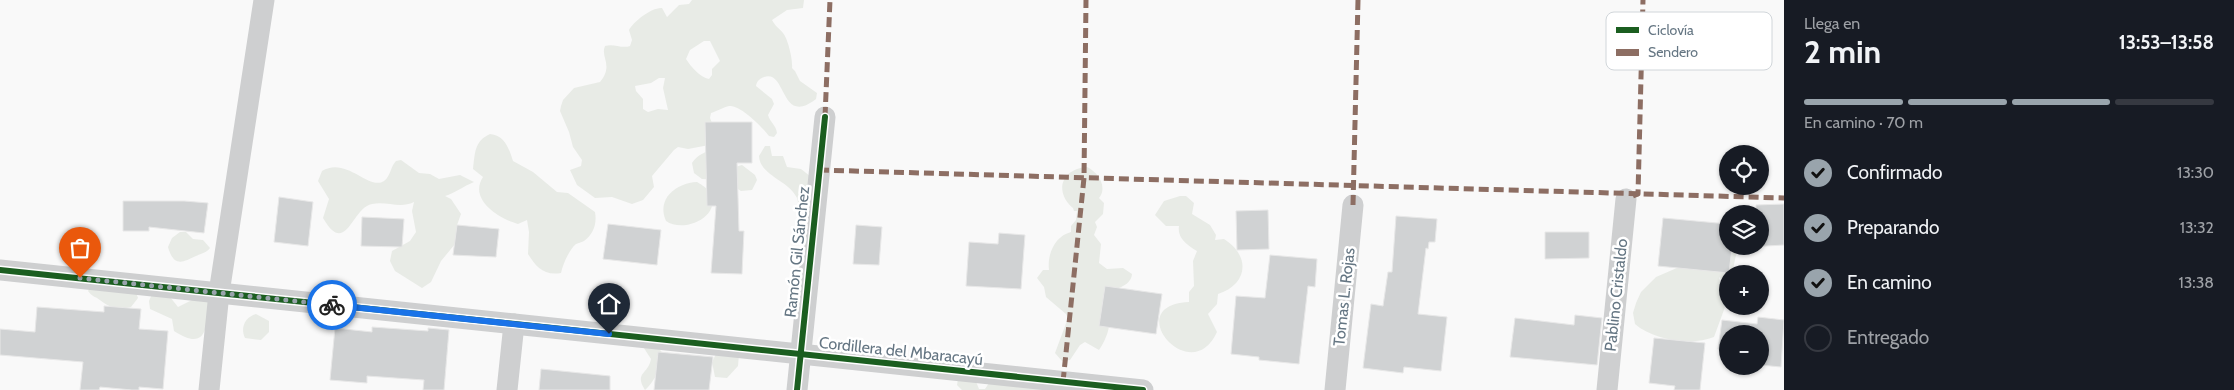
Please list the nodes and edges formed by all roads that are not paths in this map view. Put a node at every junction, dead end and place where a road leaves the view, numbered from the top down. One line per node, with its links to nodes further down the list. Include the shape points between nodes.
1 (264, 0): 6 (street)
2 (824, 117): 8 (street, Ramón Gil Sánchez)
3 (1626, 199): 15 (street, Pablino Cristaldo)
4 (1353, 204): 14 (street, Tomas L. Rojas)
5 (0, 270): 6 (street, Cordillera del Mbaracayú)
6 (218, 293): 7 (street, Cordillera del Mbaracayú); 10 (street)
7 (514, 324): 8 (street, Cordillera del Mbaracayú); 11 (street)
8 (801, 354): 9 (street, Cordillera del Mbaracayú); 12 (street, Ramón Gil Sánchez)
9 (1062, 386): 13 (street, Cordillera del Mbaracayú)
10 (210, 390)
11 (507, 390)
12 (798, 390)
13 (1143, 390)
14 (1335, 390)
15 (1607, 390)

